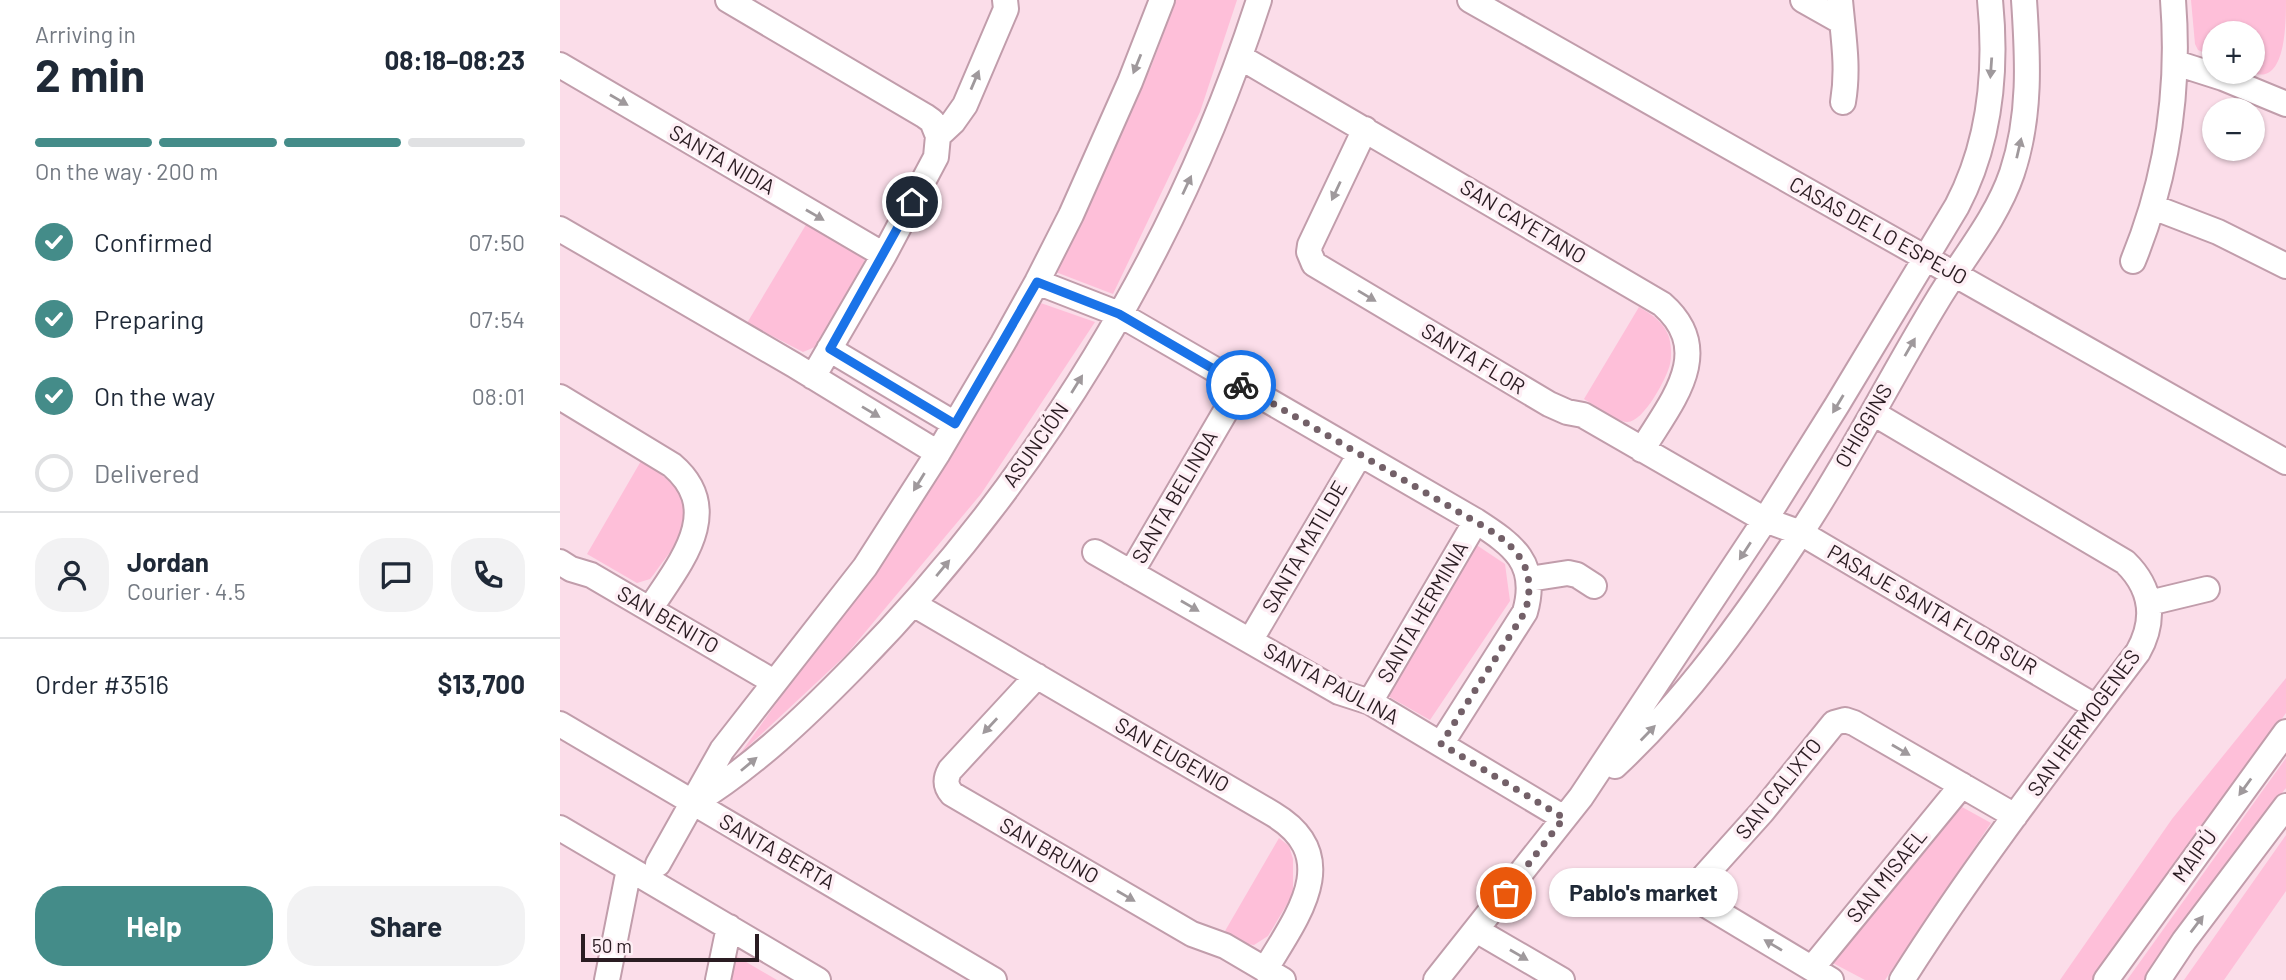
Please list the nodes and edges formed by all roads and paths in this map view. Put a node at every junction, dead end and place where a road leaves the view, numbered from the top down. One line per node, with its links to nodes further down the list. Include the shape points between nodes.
1 (729, 0): 17 (street, via 925,116)
2 (1162, 0): 25 (street, ASUNCIÓN, one-way to 25, via 1104,140)
3 (1259, 0): 11 (street, ASUNCIÓN)
4 (1470, 0): 21 (street, CASAS DE LO ESPEJO)
5 (1803, 0): 10 (street)
6 (1990, 0): 21 (street, O'HIGGINS, one-way to 21, via 1992,67 1979,155 1957,206)
7 (2024, 0): 24 (street, O'HIGGINS, one-way to 7, via 2002,197 2017,154 2028,87)
8 (2173, 0): 12 (street)
9 (1005, 1): 17 (street, one-way to 9, via 965,105 1006,9)
10 (1841, 11): 14 (street, via 1847,78)
11 (1240, 57): 16 (street, SAN CAYETANO); 26 (street, ASUNCIÓN, one-way to 11, via 1181,197)
12 (2176, 63): 15 (street); 18 (street, via 2170,125)
13 (560, 65): 20 (street, SANTA NIDIA, one-way to 20)
14 (1843, 102)
15 (2286, 102)
16 (1365, 129): 33 (street, SAN CAYETANO, via 1671,312 1684,331 1689,358 1680,386); 33 (street, SANTA FLOR, one-way to 33, via 1310,245 1314,264 1549,404 1583,415)
17 (938, 136): 20 (street, via 936,157)
18 (2153, 207): 22 (street); 23 (street, via 2218,232)
19 (560, 229): 28 (street)
20 (884, 255): 27 (street)
21 (1925, 257): 24 (street, CASAS DE LO ESPEJO); 37 (street, O'HIGGINS, one-way to 37)
22 (2133, 261)
23 (2286, 266)
24 (1954, 273): 31 (street, O'HIGGINS, one-way to 24); 36 (street, CASAS DE LO ESPEJO)
25 (1037, 282): 26 (street); 32 (street, ASUNCIÓN)
26 (1119, 314): 29 (street); 47 (street, ASUNCIÓN, one-way to 26, via 1029,457)
27 (830, 349): 28 (street); 32 (street)
28 (813, 377): 34 (street, one-way to 34)
29 (1241, 385): 35 (street); 42 (street, SANTA BELINDA)
30 (560, 397): 48 (street, via 672,465 692,489 697,509 694,537)
31 (1872, 413): 39 (street, O'HIGGINS); 46 (street, via 2125,562 2140,579)
32 (955, 424): 34 (street, ASUNCIÓN)
33 (1642, 450): 37 (street, SANTA FLOR)
34 (938, 453): 51 (street, ASUNCIÓN, one-way to 51, via 865,567)
35 (1360, 454): 38 (street); 49 (street, SANTA MATILDE)
36 (2286, 462)
37 (1765, 520): 39 (street, PASAJE SANTA FLOR SUR); 58 (street, O'HIGGINS, one-way to 58)
38 (1476, 521): 43 (street, via 1509,543); 52 (street, SANTA HERMINIA)
39 (1801, 533): 53 (street, PASAJE SANTA FLOR SUR); 58 (street, O'HIGGINS, one-way to 39, via 1686,689)
40 (1095, 552): 42 (street, SANTA PAULINA)
41 (560, 562): 48 (street, SAN BENITO)
42 (1131, 573): 49 (street, SANTA PAULINA, one-way to 49)
43 (1529, 579): 44 (street, via 1568,573); 56 (street, via 1525,612)
44 (1594, 586)
45 (2207, 589): 46 (street)
46 (2150, 603): 53 (street, SAN HERMOGENES, via 2145,639)
47 (913, 604): 50 (street, SAN EUGENIO); 59 (street, ASUNCIÓN, one-way to 47, via 737,775 796,724)
48 (650, 609): 51 (street, SAN BENITO)
49 (1250, 640): 52 (street, SANTA PAULINA, via 1339,692)
50 (1037, 677): 69 (street, SAN EUGENIO, via 1273,814 1299,835 1311,863 1310,886); 69 (street, SAN BRUNO, one-way to 69, via 950,769 948,790 1192,934 1225,946)
51 (774, 681): 59 (street, ASUNCIÓN, via 722,750)
52 (1370, 702): 56 (street, SANTA PAULINA)
53 (2096, 707): 61 (street, SAN HERMOGENES)
54 (560, 724): 59 (street, SANTA BERTA)
55 (2286, 732): 77 (street, MAIPÚ, one-way to 77)
56 (1441, 744): 62 (street, SANTA PAULINA)
57 (1962, 785): 61 (street, SAN CALIXTO); 68 (street, SAN MISAEL); 68 (street, SAN CALIXTO, one-way to 57, via 1706,905 1698,892 1703,877 1837,721 1854,723)
58 (1581, 797): 62 (street, O'HIGGINS)
59 (693, 803): 64 (street, ASUNCIÓN); 73 (street, SANTA BERTA)
60 (2286, 806): 78 (street, MAIPÚ, one-way to 60)
61 (2015, 816): 76 (street, SAN HERMOGENES)
62 (1564, 818): 67 (street, O'HIGGINS)
63 (560, 828): 65 (street)
64 (658, 864)
65 (629, 869): 66 (street); 70 (street)
66 (729, 928): 71 (street); 72 (street)
67 (1476, 930): 74 (street, O'HIGGINS); 75 (street, one-way to 75)
68 (1821, 974)
69 (1274, 975)
70 (607, 980)
71 (718, 980)
72 (818, 980)
73 (994, 980)
74 (1436, 980)
75 (1562, 980)
76 (1902, 980)
77 (2106, 980)
78 (2158, 980)

